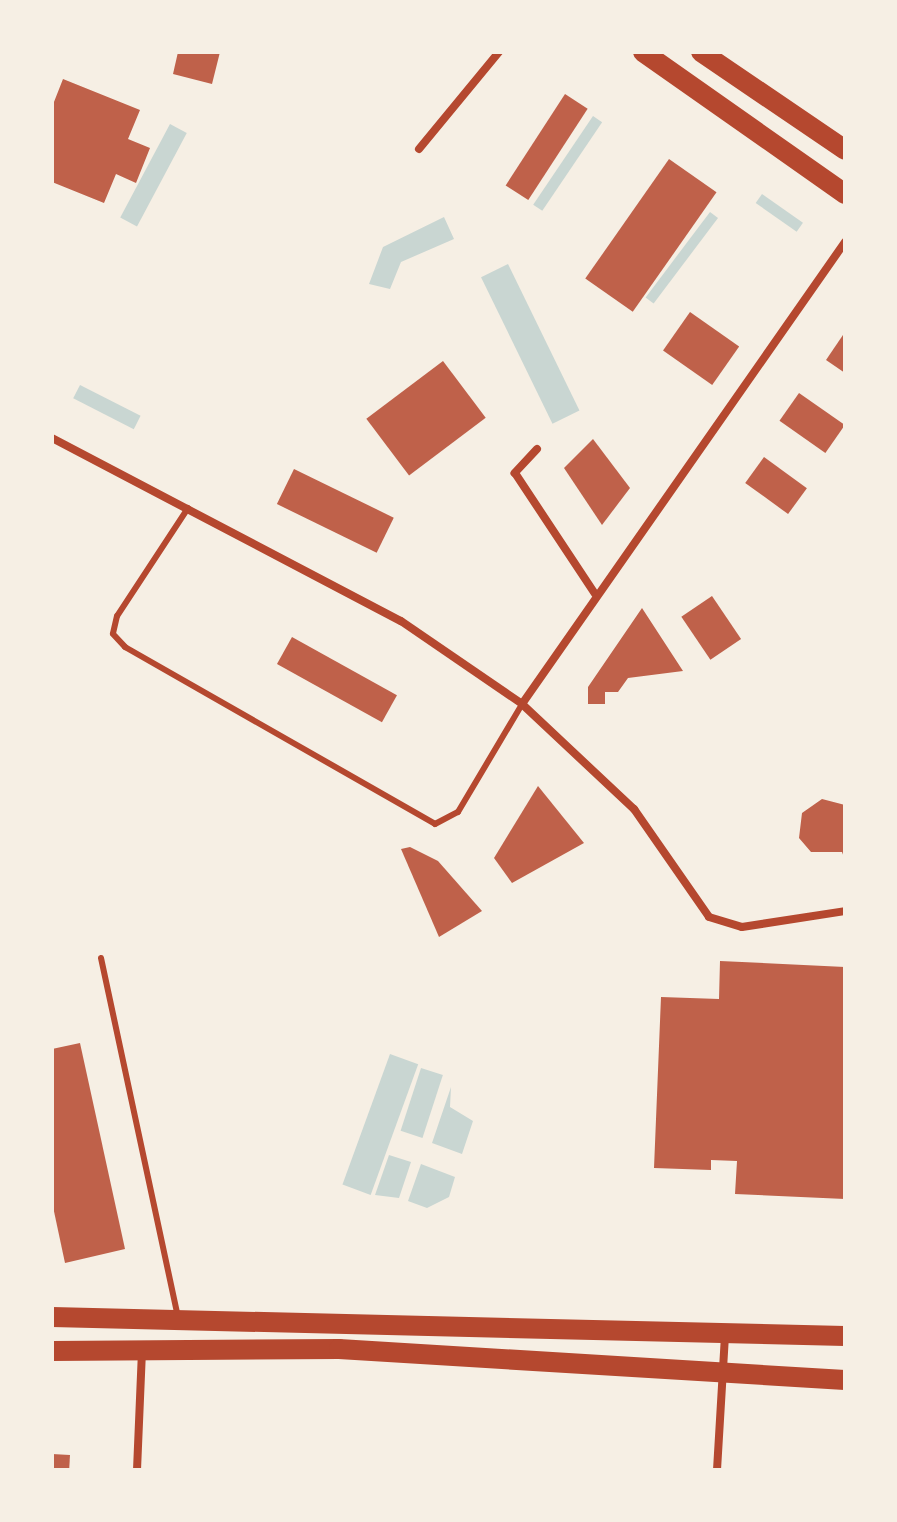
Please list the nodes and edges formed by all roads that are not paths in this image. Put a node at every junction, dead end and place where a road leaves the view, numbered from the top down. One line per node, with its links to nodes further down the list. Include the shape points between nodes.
1 (499, 52): 6 (street)
2 (643, 52): 5 (main road)
3 (701, 52): 4 (main road)
4 (741, 79): 5 (main road, via 720,80 714,89); 7 (main road)
5 (719, 106): 8 (main road)
6 (419, 149)
7 (845, 150)
8 (845, 194)
9 (845, 242): 13 (street)
10 (52, 438): 12 (street)
11 (537, 449): 13 (street, via 515,473)
12 (189, 508): 14 (street, via 401,621); 14 (lane, via 117,616 118,641 443,825)
13 (595, 594): 14 (street)
14 (522, 704): 15 (street, via 634,809 709,917 742,927)
15 (845, 911)
16 (101, 958): 18 (lane)
17 (52, 1317): 18 (main road)
18 (179, 1325): 19 (main road)
19 (725, 1336): 20 (main road); 23 (street)
20 (845, 1336)
21 (142, 1349): 22 (main road); 23 (main road, via 339,1349); 25 (street)
22 (52, 1351)
23 (723, 1373): 24 (main road); 26 (street)
24 (845, 1380)
25 (137, 1470)
26 (717, 1470)

